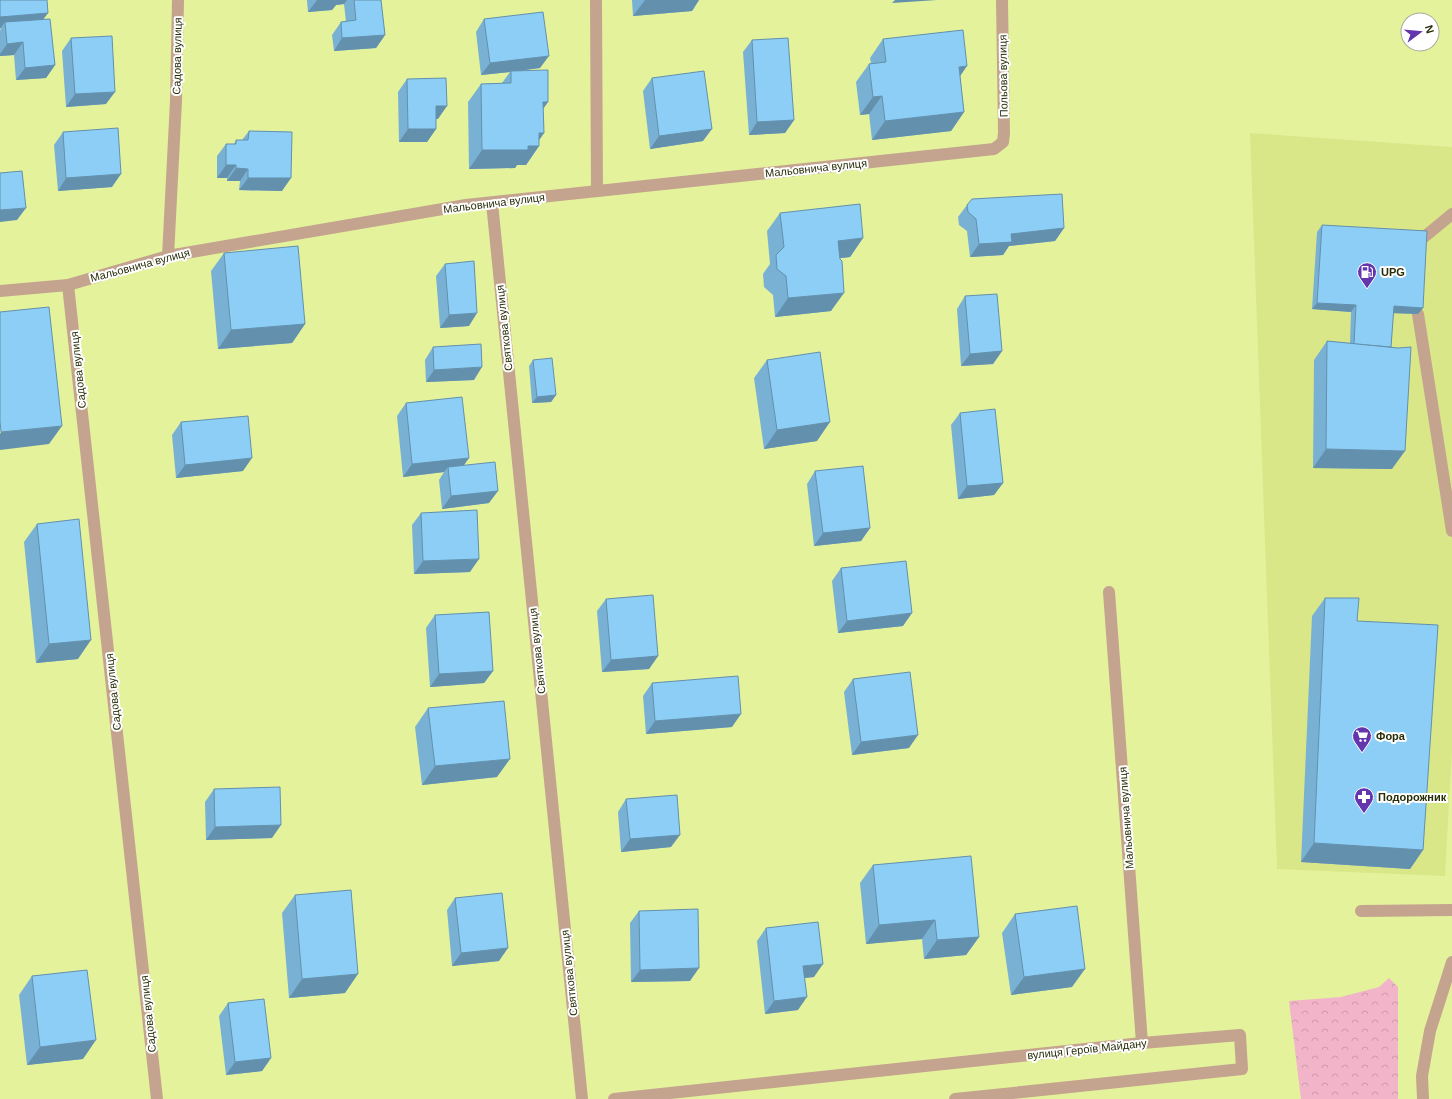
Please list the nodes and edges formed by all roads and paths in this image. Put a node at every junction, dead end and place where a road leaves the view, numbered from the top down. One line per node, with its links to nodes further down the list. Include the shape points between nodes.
1 (178, 0): 9 (street, Садова вулиця)
2 (596, 0): 5 (street)
3 (1002, 0): 4 (street, Польова вулиця, via 1004,133 1002,142)
4 (994, 149): 5 (street, Мальовнича вулиця)
5 (596, 191): 6 (street, Мальовнича вулиця)
6 (492, 203): 9 (street, Мальовнича вулиця); 21 (street, Святкова вулиця)
7 (1452, 214): 8 (street)
8 (1423, 238)
9 (168, 256): 10 (street, Мальовнича вулиця)
10 (68, 285): 11 (street, Мальовнича вулиця); 20 (street, Садова вулиця)
11 (0, 290)
12 (1418, 314): 13 (street)
13 (1452, 531)
14 (1109, 592): 18 (street, Мальовнича вулиця)
15 (1452, 910): 16 (street)
16 (1361, 911)
17 (1452, 962): 24 (street, via 1430,1031 1422,1076)
18 (1142, 1043): 19 (street, вулиця Героїв Майдану, via 1240,1035 1242,1069); 22 (street, вулиця Героїв Майдану)
19 (1002, 1097): 23 (street, вулиця Героїв Майдану)
20 (157, 1099)
21 (582, 1099)
22 (614, 1099)
23 (955, 1099)
24 (1423, 1099)

